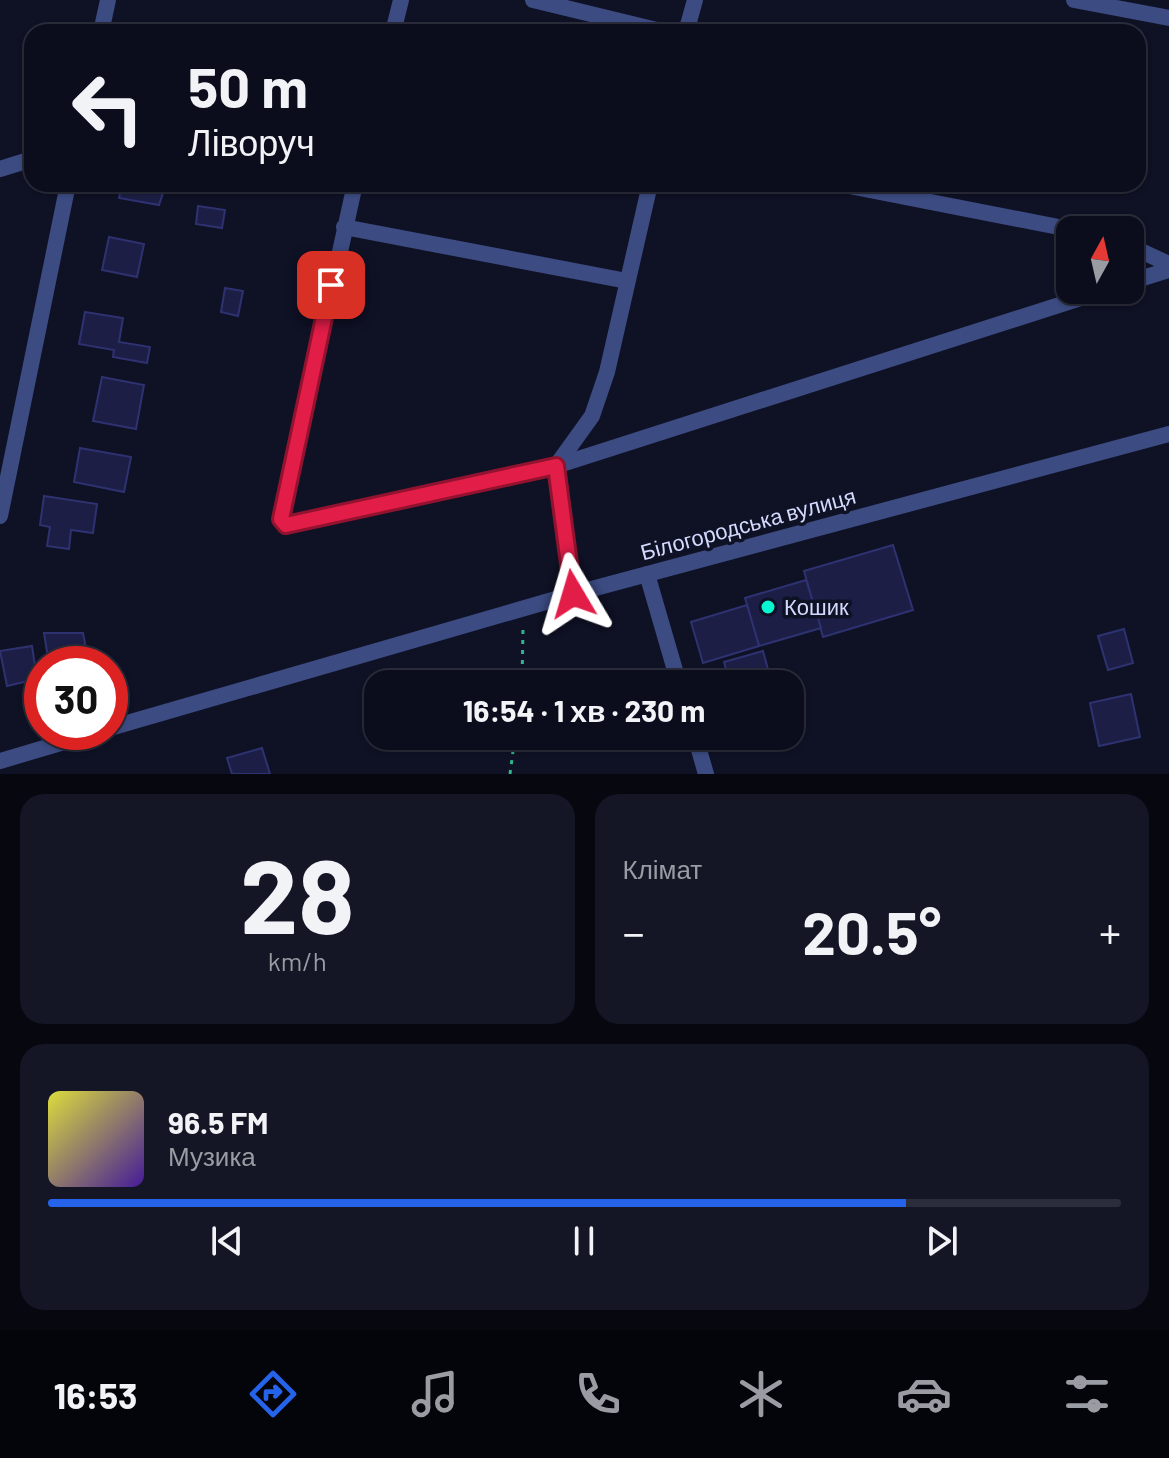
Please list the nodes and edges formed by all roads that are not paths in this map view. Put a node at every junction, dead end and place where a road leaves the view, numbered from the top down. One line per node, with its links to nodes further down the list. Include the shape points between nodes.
1 (108, 0): 7 (street)
2 (401, 0): 8 (street)
3 (533, 0): 9 (street)
4 (695, 0): 10 (street)
5 (1074, 0): 6 (street)
6 (1169, 18)
7 (103, 24)
8 (395, 24)
9 (632, 24)
10 (688, 24)
11 (24, 162): 12 (street)
12 (0, 169)
13 (66, 192): 27 (street)
14 (353, 192): 18 (street)
15 (648, 192): 23 (street)
16 (880, 192): 17 (street)
17 (1056, 226)
18 (344, 227): 23 (street); 26 (street, via 281,519 286,525)
19 (1144, 252): 20 (street)
20 (1169, 264)
21 (1169, 270): 22 (street)
22 (1144, 278)
23 (627, 281): 26 (street, via 592,416)
24 (1062, 304): 26 (street)
25 (1169, 434): 28 (street, Білогородська вулиця)
26 (556, 466): 29 (street)
27 (0, 516)
28 (647, 574): 29 (street, Білогородська вулиця); 30 (street)
29 (573, 594): 31 (street, Білогородська вулиця)
30 (675, 670)
31 (128, 723)
32 (37, 750): 34 (street)
33 (699, 750): 35 (street)
34 (0, 761)
35 (706, 774)

